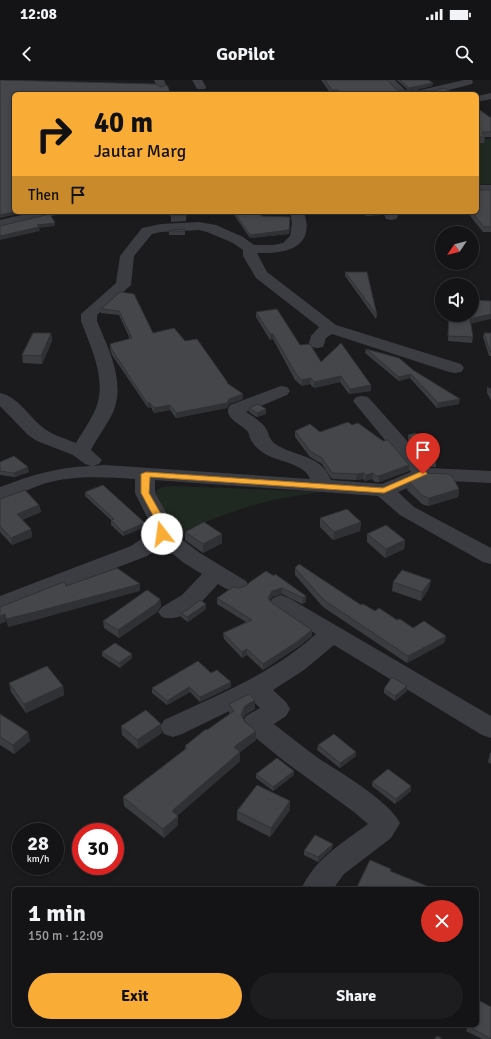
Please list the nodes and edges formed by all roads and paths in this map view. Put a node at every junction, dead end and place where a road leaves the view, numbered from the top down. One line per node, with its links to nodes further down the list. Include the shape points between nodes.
1 (389, 80): 3 (street)
2 (468, 82): 4 (street)
3 (402, 92)
4 (427, 92)
5 (491, 96): 6 (street)
6 (479, 99)
7 (479, 189): 8 (street)
8 (491, 189)
9 (42, 214): 11 (street)
10 (298, 214): 12 (street, via 299,236 292,244 273,249)
11 (0, 224)
12 (250, 249): 13 (street, via 250,256 261,274); 19 (street, via 238,240 205,227 179,226 146,232 127,256 123,285 90,314 89,321 105,366 109,388 105,407)
13 (330, 328): 14 (street, via 321,334); 15 (street)
14 (317, 343)
15 (455, 368)
16 (281, 391): 24 (street, via 236,409 236,413 257,429 258,437 266,446 317,472)
17 (0, 398): 19 (street, via 34,431)
18 (362, 401): 22 (street)
19 (80, 451): 20 (street, via 102,466)
20 (105, 471): 21 (street); 26 (street, via 65,473 36,480)
21 (146, 474): 24 (street); 27 (street, via 145,493 160,521)
22 (423, 474): 23 (street); 25 (street)
23 (491, 477)
24 (323, 486): 25 (street)
25 (384, 490): 28 (street, via 407,511)
26 (0, 494)
27 (162, 534): 29 (street); 32 (street, via 139,551)
28 (491, 556)
29 (215, 573): 30 (street); 33 (street, via 190,600)
30 (238, 586)
31 (281, 603): 34 (street)
32 (0, 605)
33 (170, 612)
34 (332, 633): 35 (street, via 277,678); 37 (street)
35 (254, 688): 36 (street); 38 (street, via 277,710 256,723 293,754 364,804 386,823 381,830 334,866)
36 (173, 727)
37 (491, 728)
38 (318, 887)

